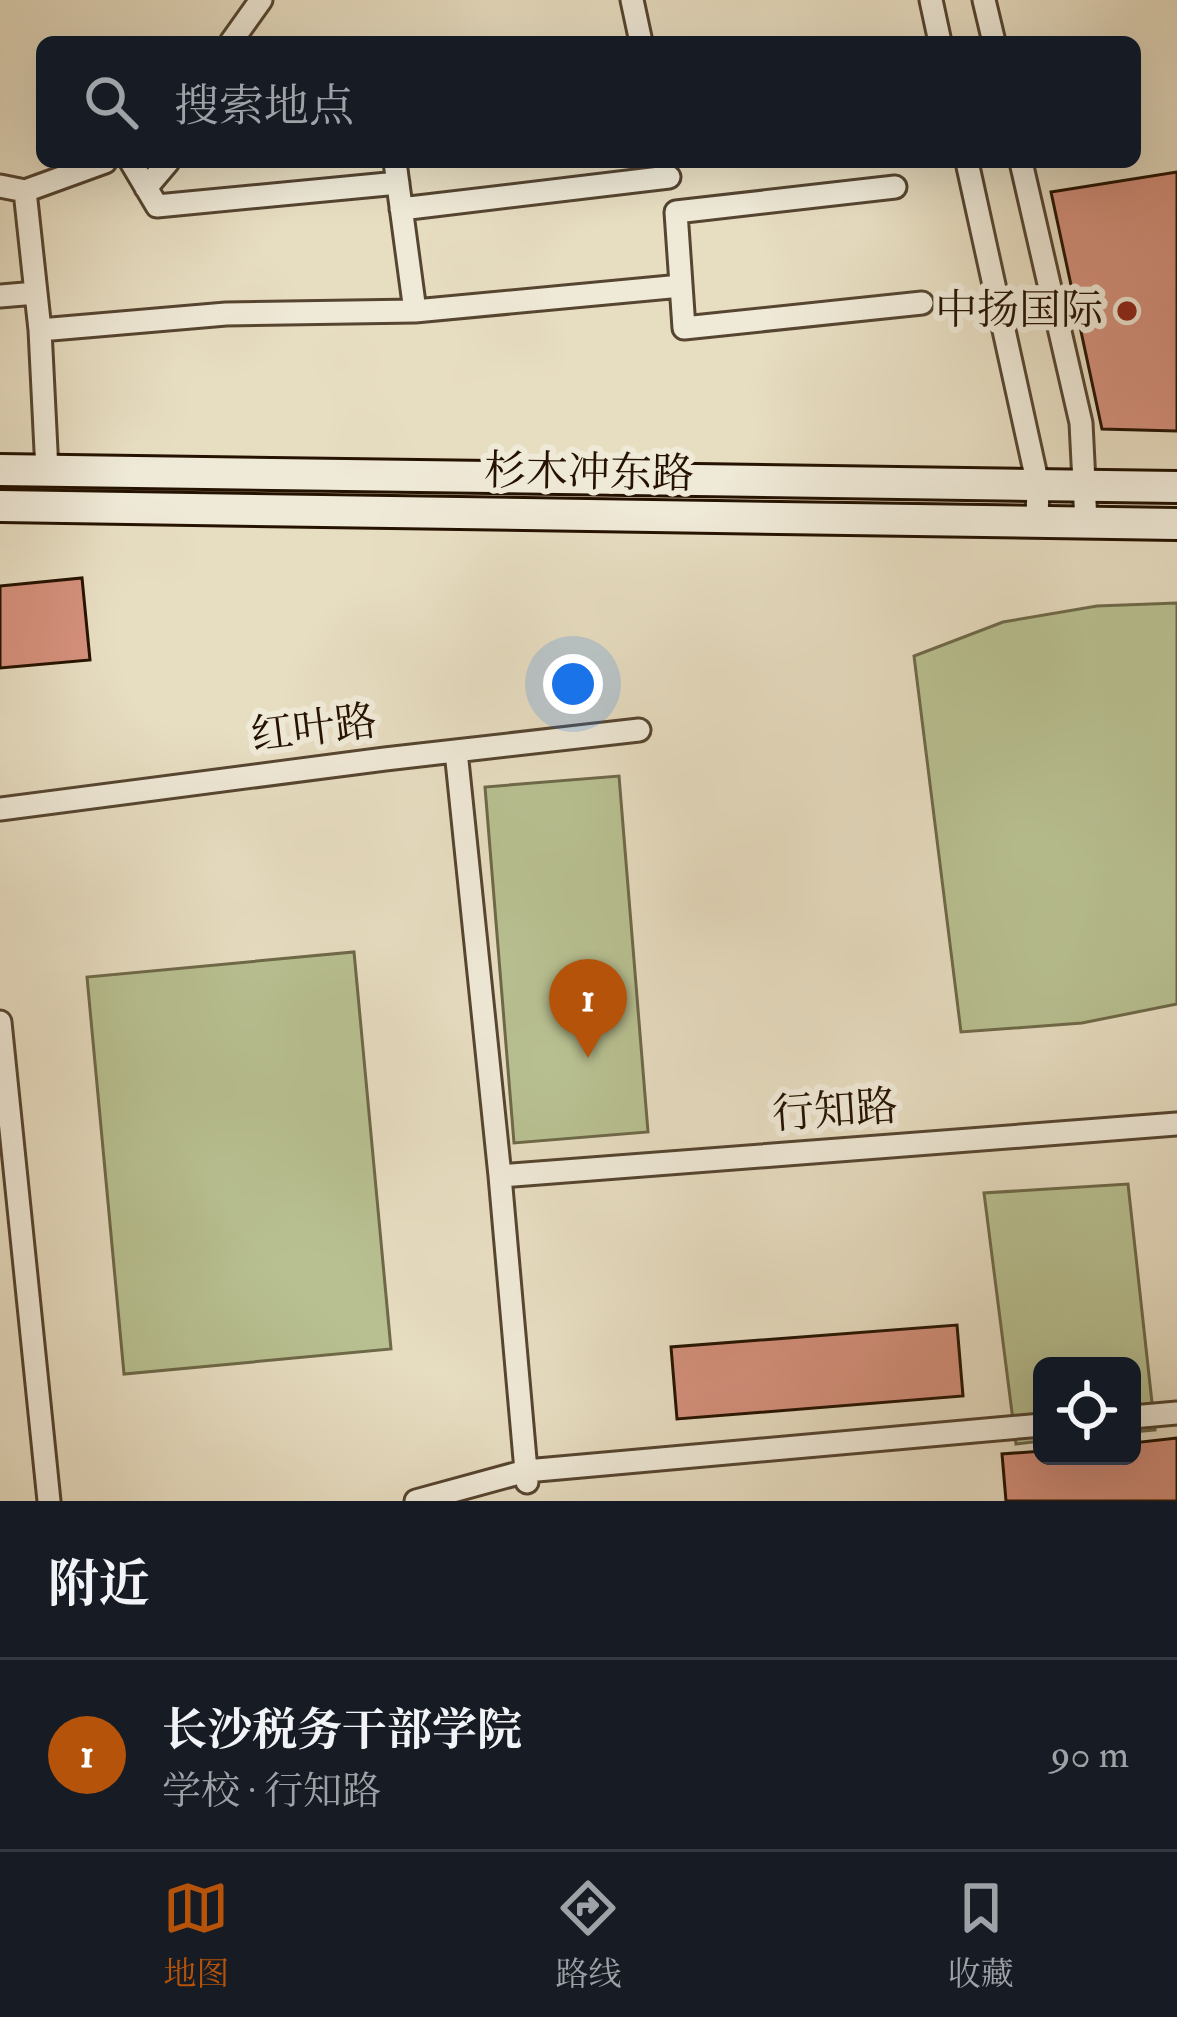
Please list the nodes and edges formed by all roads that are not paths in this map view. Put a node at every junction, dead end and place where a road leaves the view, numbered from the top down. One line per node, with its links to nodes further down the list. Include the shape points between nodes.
1 (260, 0): 5 (street)
2 (632, 0): 6 (street)
3 (931, 0): 7 (street)
4 (984, 0): 8 (street)
5 (235, 36)
6 (640, 36)
7 (939, 36)
8 (993, 36)
9 (88, 168): 19 (street)
10 (134, 168): 18 (street)
11 (163, 168): 18 (street)
12 (968, 168): 30 (street)
13 (1022, 168): 31 (street, via 1081,423)
14 (667, 170): 20 (street); 21 (street)
15 (396, 172): 18 (street, via 157,206); 20 (street)
16 (0, 186): 19 (street)
17 (895, 187): 21 (street)
18 (146, 188)
19 (25, 190): 23 (street)
20 (401, 209): 26 (street)
21 (676, 212): 22 (street)
22 (681, 286): 25 (street, via 684,328); 26 (street)
23 (36, 293): 24 (street); 27 (street)
24 (0, 296)
25 (922, 303)
26 (415, 310): 27 (street, via 226,314)
27 (40, 330): 29 (street)
28 (0, 470): 29 (main road, 杉木冲东路)
29 (47, 471): 30 (main road, 杉木冲东路)
30 (1038, 485): 31 (main road, 杉木冲东路); 34 (street)
31 (1084, 486): 32 (main road, 杉木冲东路); 35 (street)
32 (1177, 488)
33 (0, 506): 34 (main road, 杉木冲东路)
34 (1037, 521): 35 (main road, 杉木冲东路)
35 (1086, 522): 36 (main road, 杉木冲东路)
36 (1177, 524)
37 (639, 730): 38 (street, 红叶路)
38 (456, 751): 39 (street, 红叶路); 42 (street)
39 (0, 808)
40 (0, 1022): 47 (street)
41 (1177, 1124): 42 (street, 行知路)
42 (500, 1176): 46 (street)
43 (1177, 1413): 44 (street)
44 (1141, 1416)
45 (1033, 1426): 46 (street)
46 (527, 1477): 48 (street)
47 (49, 1501)
48 (416, 1501)

